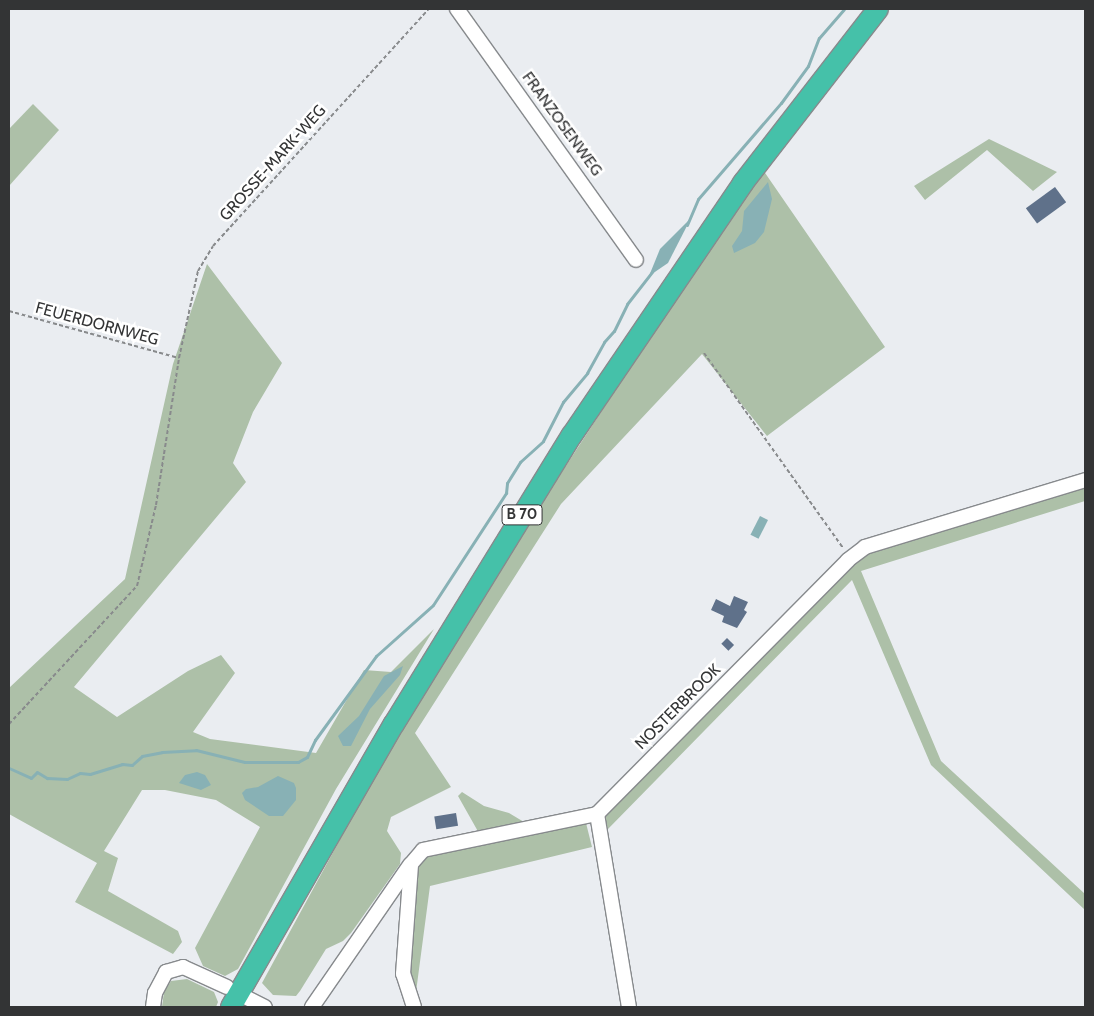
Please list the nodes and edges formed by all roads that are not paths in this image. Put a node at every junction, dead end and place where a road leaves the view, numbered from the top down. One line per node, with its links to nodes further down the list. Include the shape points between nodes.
1 (457, 9): 3 (street, FRANZOSENWEG)
2 (878, 9): 8 (highway, B 70, via 743,183 572,435 394,724)
3 (636, 260)
4 (1085, 480): 5 (street, NOSTERBROOK, via 865,547)
5 (597, 814): 6 (street, via 423,850); 13 (street)
6 (411, 864): 11 (street); 12 (street, via 404,974)
7 (227, 987): 9 (street, via 183,967 166,972 155,993)
8 (239, 1003): 10 (street)
9 (154, 1007)
10 (265, 1007)
11 (312, 1007)
12 (414, 1007)
13 (629, 1007)

